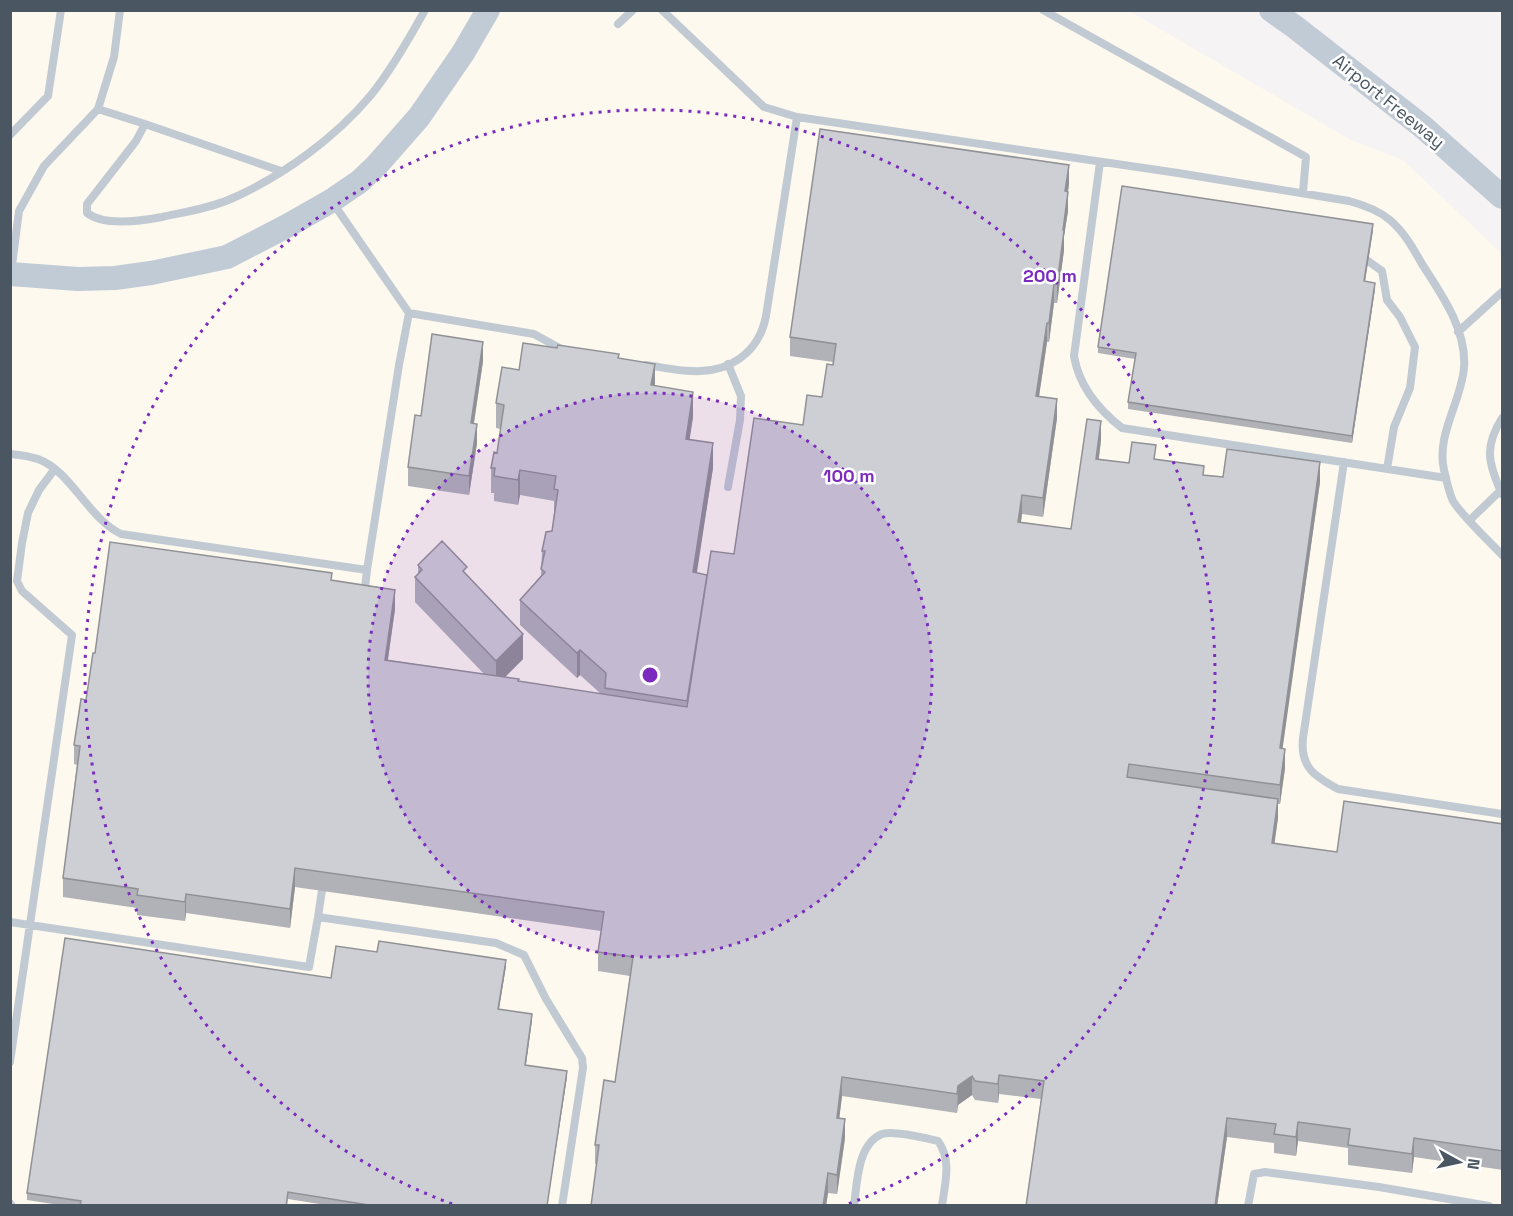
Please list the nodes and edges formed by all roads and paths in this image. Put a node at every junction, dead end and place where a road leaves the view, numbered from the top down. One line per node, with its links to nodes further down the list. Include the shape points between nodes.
1 (61, 10): 13 (lane, via 48,96)
2 (120, 10): 10 (lane, via 114,57)
3 (425, 10): 15 (lane, via 371,95 329,136)
4 (488, 10): 18 (street, via 419,117 376,166)
5 (633, 10): 9 (lane)
6 (662, 10): 11 (lane, via 764,106)
7 (1043, 10): 16 (lane, via 1306,157)
8 (1271, 10): 17 (street, Airport Freeway, via 1423,127)
9 (618, 24)
10 (98, 109): 12 (lane); 20 (lane, via 44,166 19,211)
11 (797, 117): 14 (lane); 26 (lane, via 764,328 740,359)
12 (145, 124): 15 (lane); 15 (lane, via 87,204 87,213 93,218 142,221 187,212 231,199)
13 (10, 135)
14 (1100, 162): 16 (lane); 29 (lane, via 1074,356 1076,372 1104,414 1122,428)
15 (281, 171)
16 (1303, 192): 23 (lane, via 1364,205 1390,220 1408,239 1444,299)
17 (1503, 197)
18 (332, 201): 20 (street, via 226,257 115,278); 22 (lane)
19 (1368, 261): 30 (lane, via 1382,271 1386,300 1415,347 1410,388 1394,427)
20 (11, 275)
21 (1503, 292): 23 (lane)
22 (409, 314): 24 (lane, via 534,334); 37 (lane)
23 (1458, 332): 32 (lane, via 1464,369 1443,448)
24 (576, 355)
25 (638, 364): 26 (lane, via 692,371 715,370)
26 (728, 364): 33 (lane, via 741,396)
27 (1503, 418): 34 (lane, via 1489,449)
28 (10, 454): 31 (lane, via 40,460)
29 (1344, 462): 30 (lane); 39 (lane, via 1303,738 1305,763 1319,779 1338,789)
30 (1387, 468): 32 (lane)
31 (54, 470): 37 (lane, via 100,520 121,534); 43 (lane, via 28,513 17,581 22,591 72,635)
32 (1446, 478): 35 (lane, via 1453,500)
33 (728, 487)
34 (1502, 491): 35 (lane)
35 (1470, 520): 36 (lane)
36 (1503, 555)
37 (367, 570): 38 (lane)
38 (363, 604)
39 (1503, 814)
40 (322, 890): 41 (lane)
41 (318, 917): 43 (lane, via 309,970); 45 (lane, via 496,942 524,955 582,1058)
42 (10, 922): 43 (lane)
43 (31, 924): 44 (lane)
44 (10, 1062)
45 (562, 1206)
46 (854, 1206): 47 (lane, via 860,1162 868,1146 882,1134 896,1133 938,1141 945,1151)
47 (942, 1206)
48 (1248, 1206): 49 (lane, via 1254,1174 1265,1172)
49 (1489, 1206)

